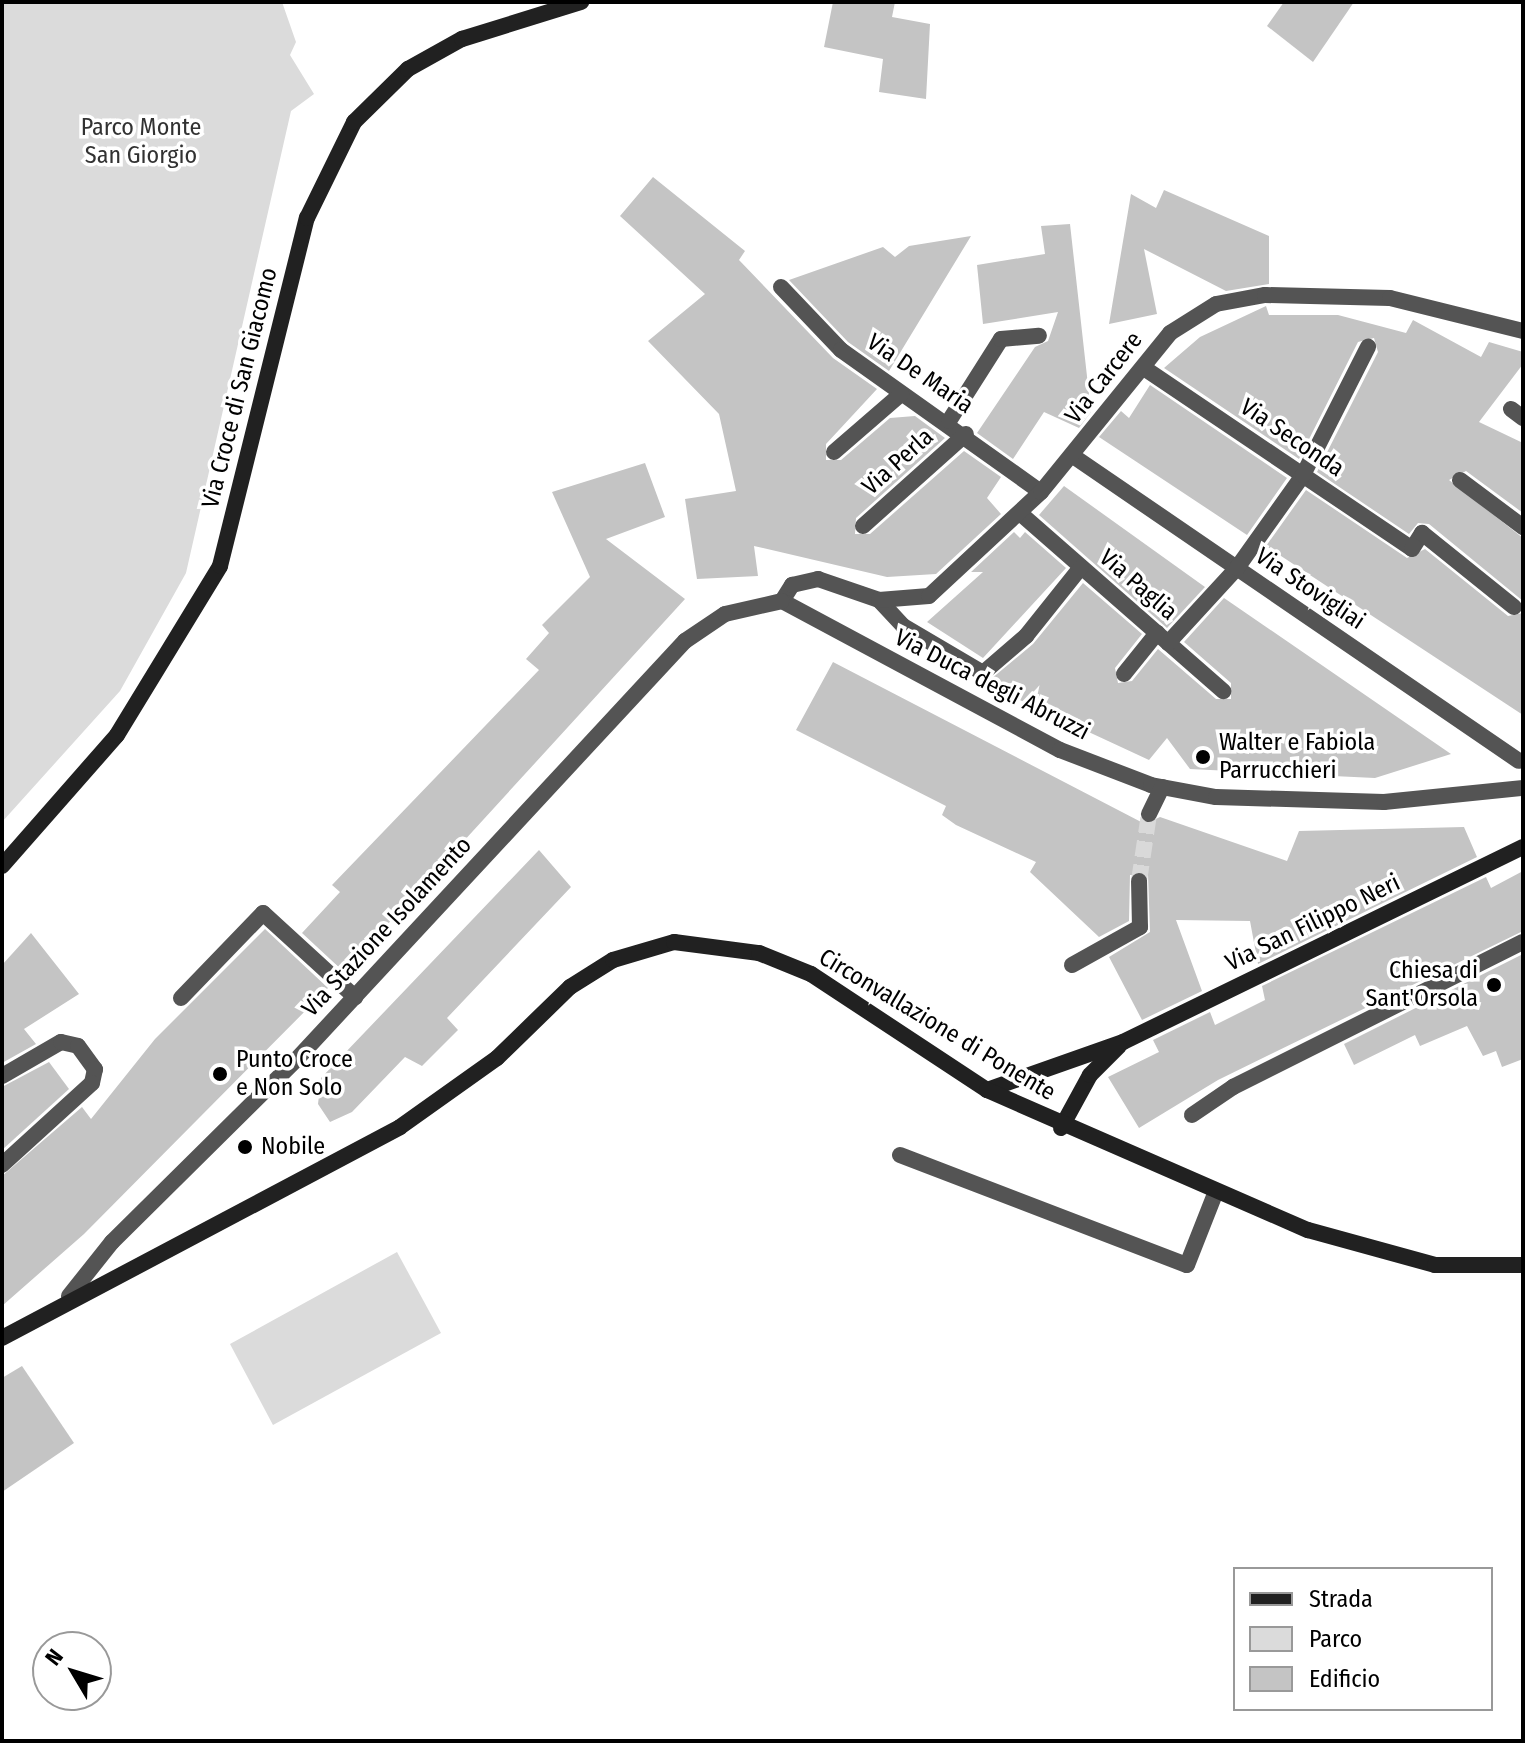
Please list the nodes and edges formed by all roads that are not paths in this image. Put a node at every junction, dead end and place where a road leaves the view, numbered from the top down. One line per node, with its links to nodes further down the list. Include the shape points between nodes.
1 (581, 2): 31 (main road, Via Croce di San Giacomo, via 462,39 408,69 354,122 307,218 220,566 117,735)
2 (781, 287): 7 (street, Via De Maria, via 841,350)
3 (1523, 331): 6 (street, Via Carcere, via 1390,298 1265,295 1216,304 1170,333)
4 (1039, 336): 8 (street, via 1001,339)
5 (1368, 347): 12 (street)
6 (1144, 368): 11 (street, Via Carcere); 12 (street, Via Seconda)
7 (901, 394): 8 (street, Via De Maria); 10 (street)
8 (949, 421): 9 (street, Via De Maria)
9 (966, 434): 14 (street, Via De Maria); 16 (street, Via Perla)
10 (834, 452)
11 (1073, 456): 14 (street, Via Carcere); 19 (street, Via Stovigliai)
12 (1303, 475): 19 (street); 22 (street, Via Seconda, via 1412,549 1422,533)
13 (1460, 480): 17 (street)
14 (1041, 492): 15 (street, Via Carcere)
15 (1021, 514): 18 (street, Via Paglia); 20 (street, Via Carcere, via 929,596)
16 (863, 526)
17 (1523, 527)
18 (1081, 567): 20 (street, via 1026,636 983,673 903,626); 23 (street, Via Paglia)
19 (1237, 568): 23 (street); 26 (street, Via Stovigliai)
20 (879, 600): 21 (street, Via Carcere, via 818,579 792,585)
21 (782, 601): 27 (street, Via Duca degli Abruzzi, via 1060,750); 35 (street, Via Stazione Isolamento, via 725,614 685,641)
22 (1514, 607)
23 (1163, 638): 24 (street); 25 (street, Via Paglia)
24 (1124, 674)
25 (1223, 691)
26 (1522, 764)
27 (1162, 787): 28 (street, Via Duca degli Abruzzi, via 1216,797 1384,802); 29 (street)
28 (1523, 788)
29 (1149, 814)
30 (1523, 847): 37 (main road, Via San Filippo Neri)
31 (2, 866)
32 (1139, 881): 34 (street, via 1140,927)
33 (1523, 942): 40 (street, via 1233,1087)
34 (1072, 965)
35 (355, 997): 36 (street, via 263,913); 46 (street, Via Stazione Isolamento, via 112,1242)
36 (181, 998)
37 (1123, 1042): 39 (main road); 41 (main road, via 1090,1075)
38 (2, 1076): 43 (street, via 61,1042 78,1046 95,1069 92,1083)
39 (987, 1090): 41 (main road, Circonvallazione di Ponente); 46 (main road, Circonvallazione di Ponente, via 811,974 759,953 674,942 639,949 570,987 497,1058 400,1127)
40 (1192, 1115)
41 (1061, 1128): 44 (main road, Circonvallazione di Ponente)
42 (900, 1155): 44 (street, via 1187,1265)
43 (2, 1165)
44 (1215, 1194): 45 (main road, Circonvallazione di Ponente, via 1308,1230 1435,1265)
45 (1523, 1265)
46 (69, 1296): 47 (main road, Via Stazione Isolamento)
47 (2, 1338)

